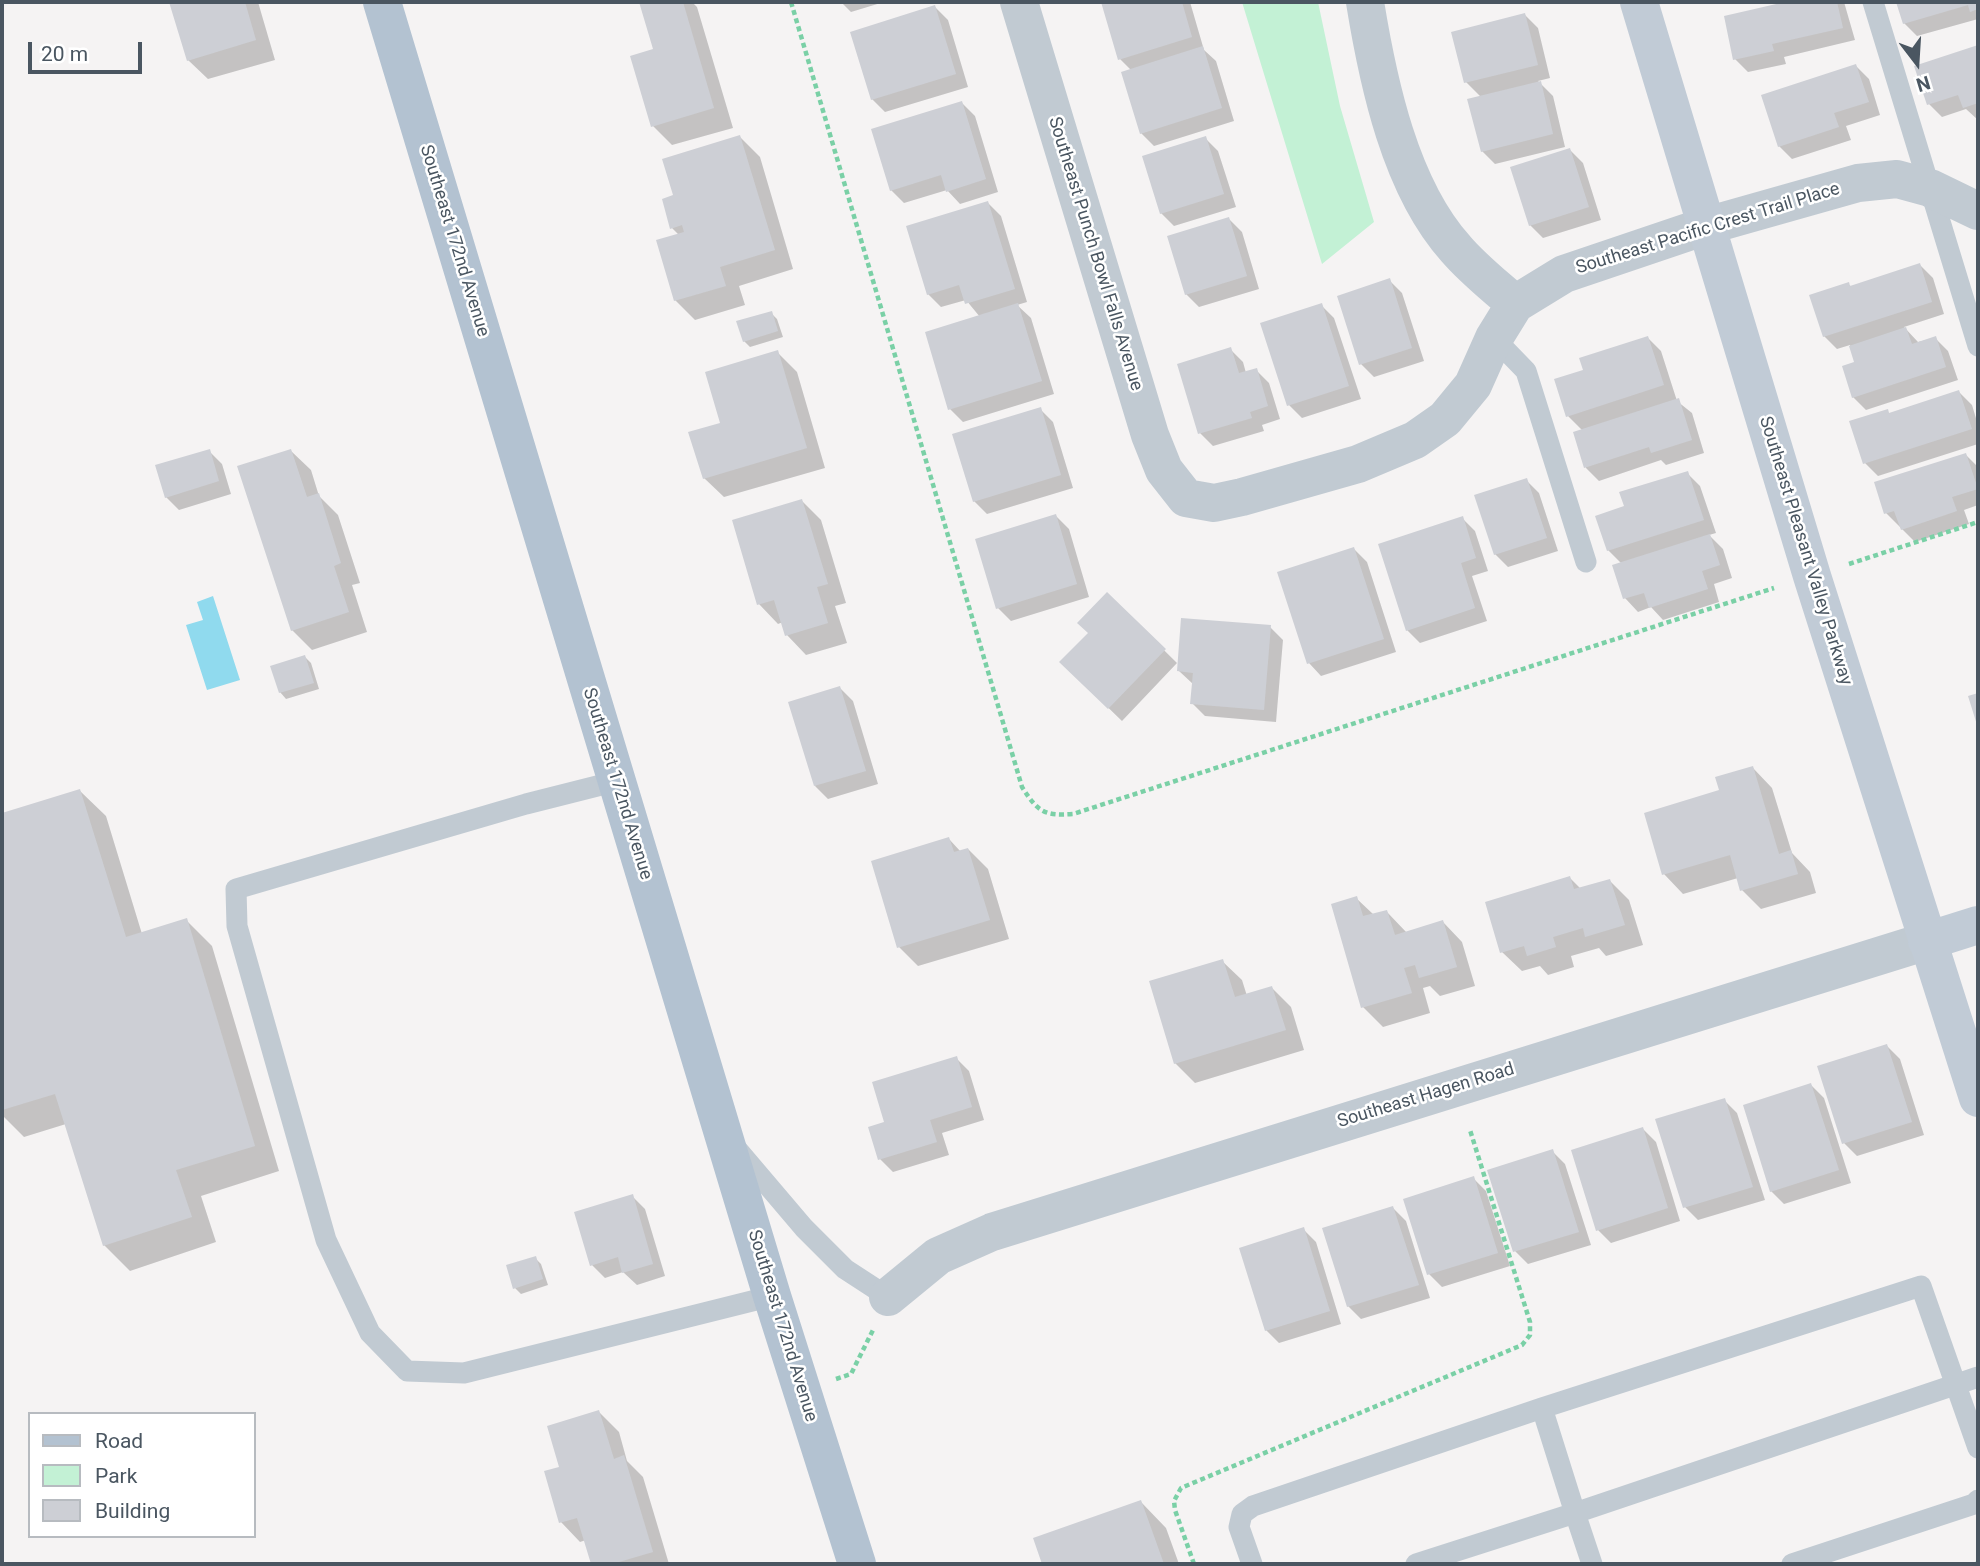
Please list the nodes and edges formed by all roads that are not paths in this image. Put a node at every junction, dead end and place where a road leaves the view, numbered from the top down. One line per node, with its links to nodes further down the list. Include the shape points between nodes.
1 (382, 2): 14 (main road, Southeast 172nd Avenue)
2 (1019, 2): 12 (street, Southeast Punch Bowl Falls Avenue, via 1150,435 1164,470)
3 (1364, 2): 9 (street, via 1377,76 1412,181 1455,248)
4 (1639, 2): 8 (street, Southeast Pleasant Valley Parkway)
5 (1873, 2): 6 (lane)
6 (1930, 188): 7 (street, Southeast Pacific Crest Trail Place); 8 (street, Southeast Pacific Crest Trail Place, via 1897,179 1858,183); 11 (lane)
7 (1978, 211)
8 (1706, 226): 9 (street, Southeast Pacific Crest Trail Place, via 1564,274); 16 (street, Southeast Pleasant Valley Parkway)
9 (1514, 304): 10 (street, Southeast Pacific Crest Trail Place)
10 (1494, 338): 12 (street, Southeast Pacific Crest Trail Place, via 1474,385 1445,419 1415,440 1359,464 1242,497 1214,503); 13 (lane, via 1526,371)
11 (1978, 346)
12 (1186, 498)
13 (1586, 562)
14 (617, 782): 18 (main road, Southeast 172nd Avenue); 19 (lane, via 236,888 237,926 326,1240 370,1333 407,1371 464,1373)
15 (1978, 925): 16 (street, Southeast Hagen Road)
16 (1927, 941): 17 (street, Southeast Pleasant Valley Parkway); 20 (street, Southeast Hagen Road, via 992,1232 938,1256)
17 (1978, 1098)
18 (722, 1130): 19 (main road, Southeast 172nd Avenue); 20 (lane, via 836,1261)
19 (772, 1297): 27 (main road, Southeast 172nd Avenue)
20 (888, 1297)
21 (1978, 1377): 22 (lane)
22 (1957, 1384): 23 (lane, via 1921,1286); 24 (lane); 26 (lane)
23 (1542, 1408): 26 (lane); 28 (lane, via 1254,1506 1242,1514 1240,1527)
24 (1978, 1448)
25 (1978, 1500): 31 (lane)
26 (1575, 1513): 29 (lane); 30 (lane)
27 (853, 1563)
28 (1252, 1564)
29 (1416, 1564)
30 (1592, 1564)
31 (1792, 1564)

